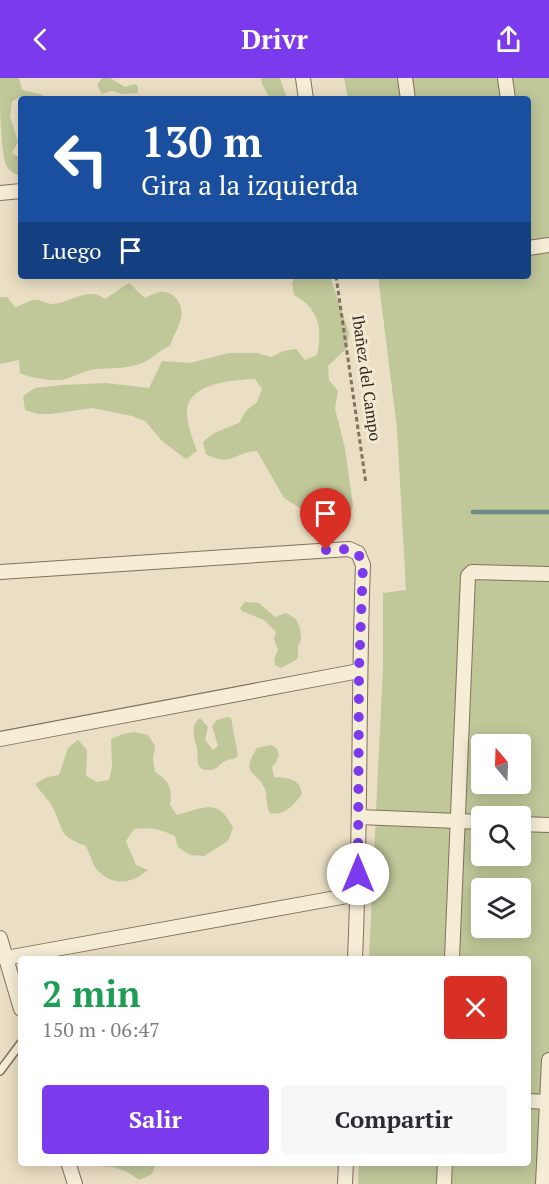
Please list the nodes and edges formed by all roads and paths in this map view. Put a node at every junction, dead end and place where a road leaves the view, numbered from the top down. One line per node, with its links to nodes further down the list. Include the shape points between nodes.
1 (303, 78): 4 (street)
2 (405, 78): 5 (street)
3 (505, 78): 6 (street)
4 (306, 96)
5 (408, 96)
6 (508, 96)
7 (18, 191): 8 (street)
8 (0, 193)
9 (549, 245): 10 (street)
10 (531, 248)
11 (336, 279): 12 (path, Ibañez del Campo)
12 (366, 484)
13 (0, 572): 15 (street, via 349,549 358,553 363,565)
14 (549, 574): 18 (street, via 472,572 468,576)
15 (359, 671): 16 (street); 17 (street)
16 (0, 739)
17 (359, 817): 18 (street); 22 (street)
18 (457, 821): 19 (street); 25 (street)
19 (471, 822)
20 (531, 824): 21 (street)
21 (549, 825)
22 (358, 894): 24 (street); 26 (street)
23 (0, 938): 26 (street)
24 (356, 956)
25 (452, 956)
26 (6, 958): 27 (street)
27 (18, 999)
28 (18, 1047): 30 (lane)
29 (549, 1060): 32 (street)
30 (0, 1071)
31 (531, 1101): 32 (street)
32 (548, 1102): 39 (street)
33 (69, 1166): 36 (street)
34 (346, 1166): 37 (street)
35 (445, 1166): 38 (street)
36 (75, 1184)
37 (345, 1184)
38 (444, 1184)
39 (543, 1184)

